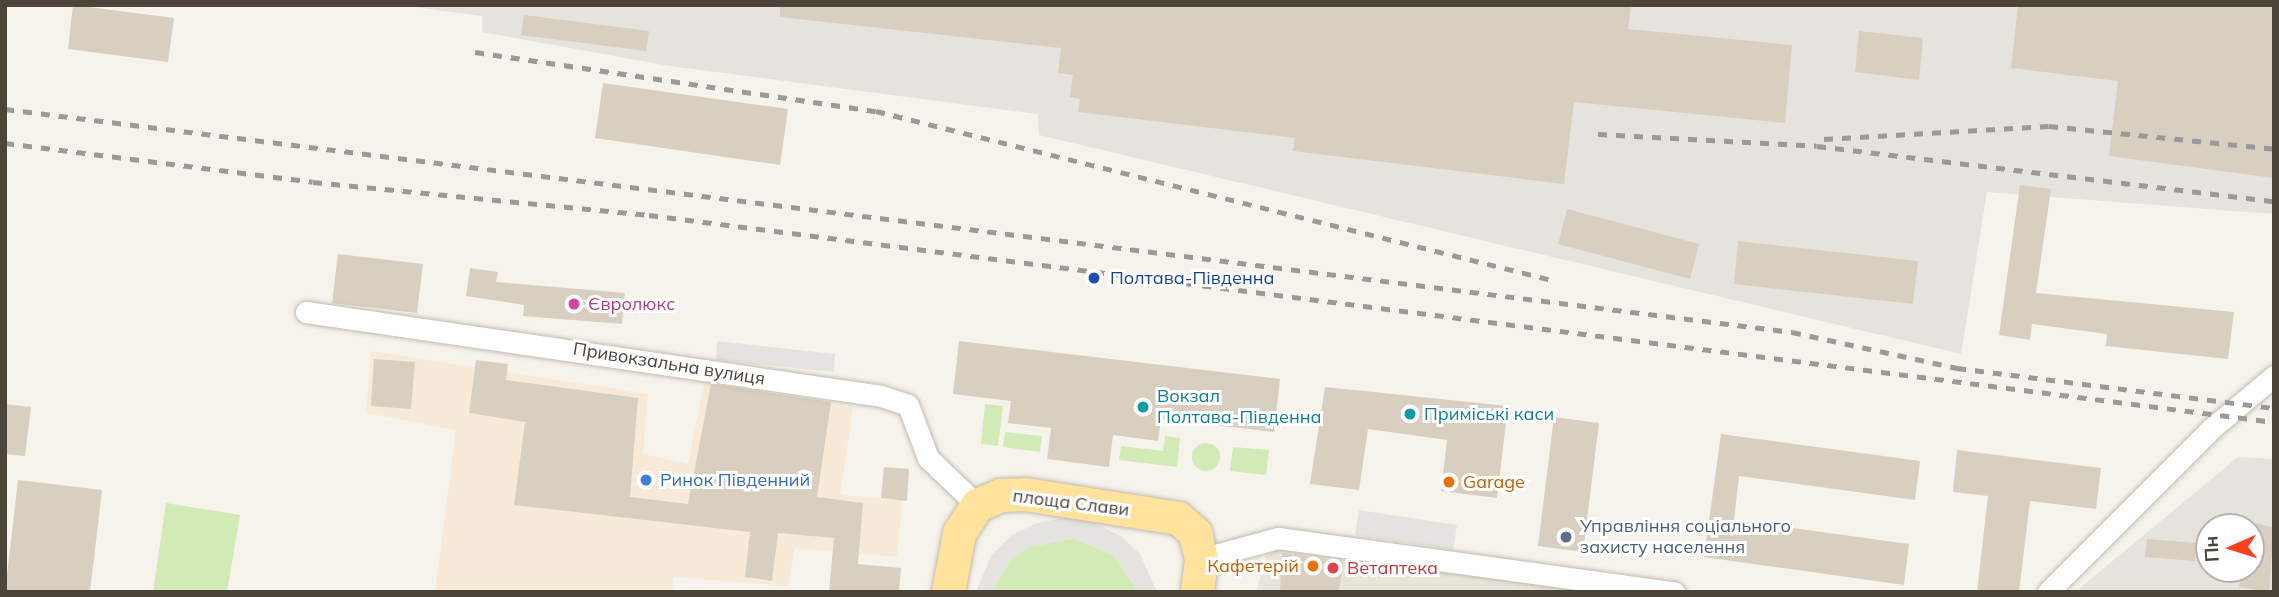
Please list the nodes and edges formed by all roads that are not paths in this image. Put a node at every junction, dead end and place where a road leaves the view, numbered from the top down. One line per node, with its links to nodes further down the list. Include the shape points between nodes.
1 (306, 312): 3 (street, Привокзальна вулиця, via 881,396 908,405 928,458)
2 (2274, 376): 8 (street, via 2212,428)
3 (977, 505): 4 (main road, площа Слави, via 1000,495 1025,494 1178,518 1195,533); 5 (main road, via 959,533)
4 (1201, 559): 6 (main road, площа Слави); 7 (street, via 1278,538)
5 (948, 592)
6 (1197, 592)
7 (1674, 592)
8 (2048, 592)

